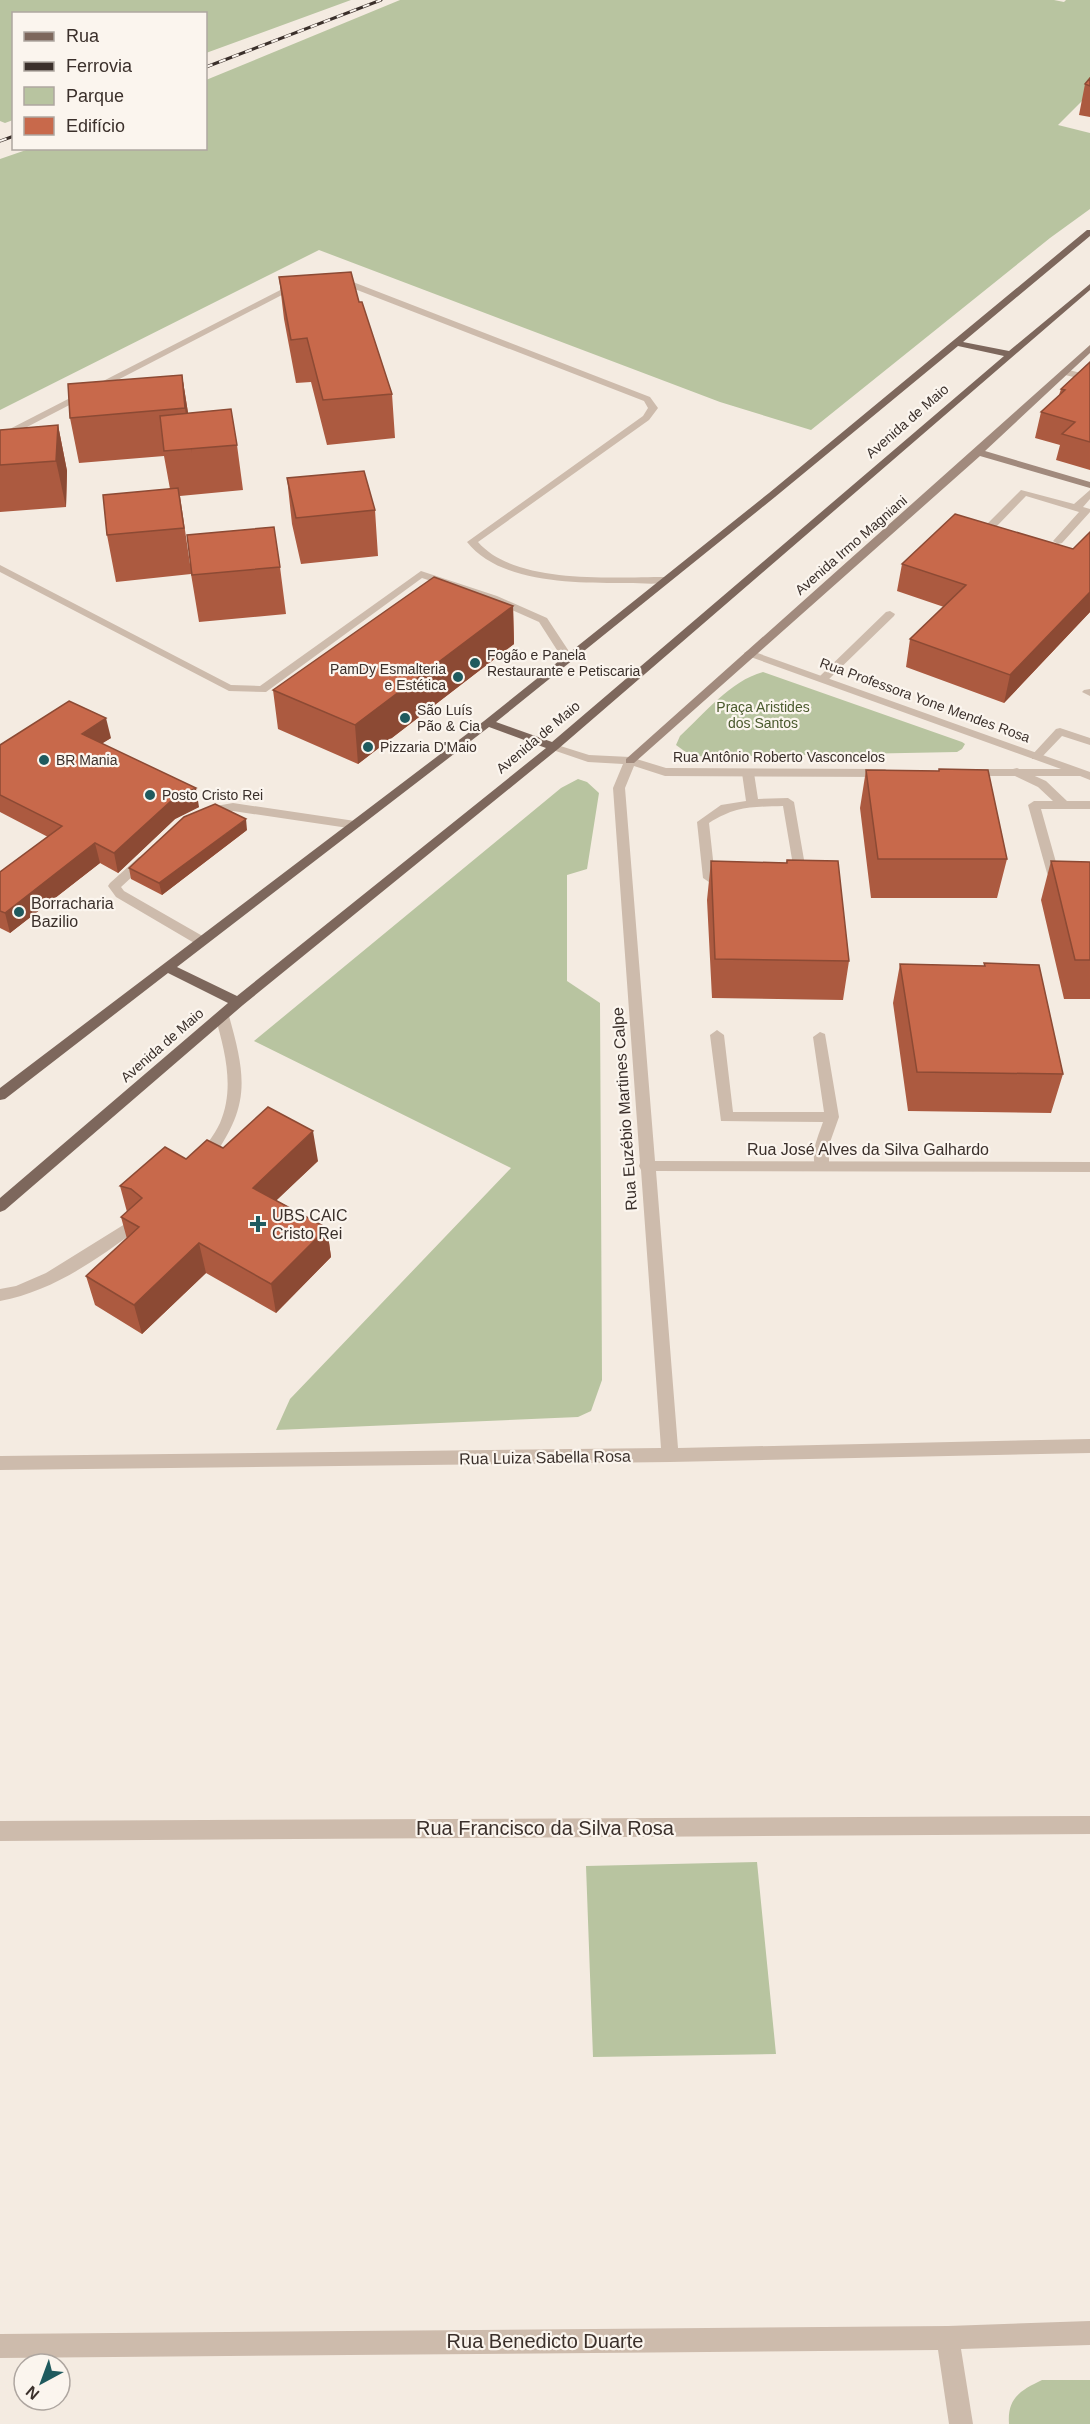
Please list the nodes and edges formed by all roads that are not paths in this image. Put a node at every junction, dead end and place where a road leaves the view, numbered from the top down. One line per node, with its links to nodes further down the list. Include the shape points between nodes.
1 (1090, 232): 5 (main road, Avenida de Maio)
2 (327, 279): 18 (street, via 339,279 647,399 653,408 646,418 472,542 484,555 530,571 588,580)
3 (304, 282): 10 (street)
4 (1090, 286): 7 (main road, Avenida de Maio)
5 (957, 344): 7 (main road); 18 (main road, Avenida de Maio)
6 (1090, 348): 8 (street, Avenida Irmo Magniani)
7 (1008, 354): 25 (main road, Avenida de Maio)
8 (1064, 372): 9 (street); 11 (street, Avenida Irmo Magniani)
9 (1090, 378)
10 (0, 438)
11 (978, 452): 12 (street); 20 (street, Avenida Irmo Magniani)
12 (1090, 485)
13 (1090, 493): 14 (street)
14 (1076, 508): 15 (street, via 1024,492); 16 (street, via 1086,511)
15 (992, 525)
16 (1058, 541)
17 (0, 568): 21 (street, via 229,688 262,690 421,574 543,620)
18 (665, 580): 21 (main road, Avenida de Maio)
19 (890, 614): 22 (street)
20 (749, 653): 22 (street, Rua Professora Yone Mendes Rosa); 27 (street, Avenida Irmo Magniani)
21 (568, 659): 23 (main road, Avenida de Maio)
22 (823, 679): 26 (street, Rua Professora Yone Mendes Rosa)
23 (488, 723): 25 (main road); 37 (main road, Avenida de Maio)
24 (1090, 742): 26 (street, via 1060,731)
25 (554, 747): 27 (street, Rua Antônio Roberto Vasconcelos, via 588,758); 44 (main road, Avenida de Maio)
26 (1036, 757): 32 (street, Rua Professora Yone Mendes Rosa)
27 (630, 761): 31 (street, Rua Antônio Roberto Vasconcelos, via 665,772); 50 (street, Rua Euzébio Martines Calpe, via 619,788)
28 (900, 772): 31 (street, Rua Antônio Roberto Vasconcelos)
29 (959, 772): 30 (street)
30 (1017, 772): 32 (street); 34 (street, via 1042,784)
31 (748, 773): 33 (street)
32 (1085, 774)
33 (752, 803): 40 (street, via 788,802); 41 (street, via 725,808 703,822)
34 (1064, 805): 35 (street); 39 (street, via 1034,805)
35 (1090, 805)
36 (190, 820): 37 (street, via 207,811 233,807)
37 (355, 825): 42 (main road, Avenida de Maio)
38 (156, 848): 42 (street, via 114,886 120,894)
39 (1053, 873)
40 (801, 877)
41 (709, 878)
42 (201, 941): 43 (main road, Avenida de Maio)
43 (166, 967): 44 (main road); 48 (main road, Avenida de Maio)
44 (238, 1002): 45 (main road, Avenida de Maio)
45 (222, 1016): 53 (street, via 236,1076 233,1114); 54 (main road, Avenida de Maio)
46 (717, 1035): 49 (street, via 726,1117)
47 (820, 1037): 49 (street)
48 (0, 1095)
49 (832, 1117): 51 (street, via 822,1145)
50 (646, 1166): 51 (street, Rua José Alves da Silva Galhardo); 58 (street, Rua Euzébio Martines Calpe)
51 (822, 1167): 52 (street, Rua José Alves da Silva Galhardo)
52 (1090, 1167)
53 (196, 1168)
54 (0, 1206)
55 (133, 1226): 56 (street, via 90,1256 43,1281)
56 (0, 1295)
57 (1090, 1446): 58 (street, Rua Luiza Sabella Rosa)
58 (670, 1455): 59 (street, Rua Luiza Sabella Rosa)
59 (0, 1463)
60 (1090, 1825): 61 (street, Rua Francisco da Silva Rosa)
61 (0, 1831)
62 (1090, 2332): 63 (street, Rua Benedicto Duarte)
63 (948, 2338): 64 (street, Rua Benedicto Duarte); 65 (street)
64 (0, 2346)
65 (961, 2424)

